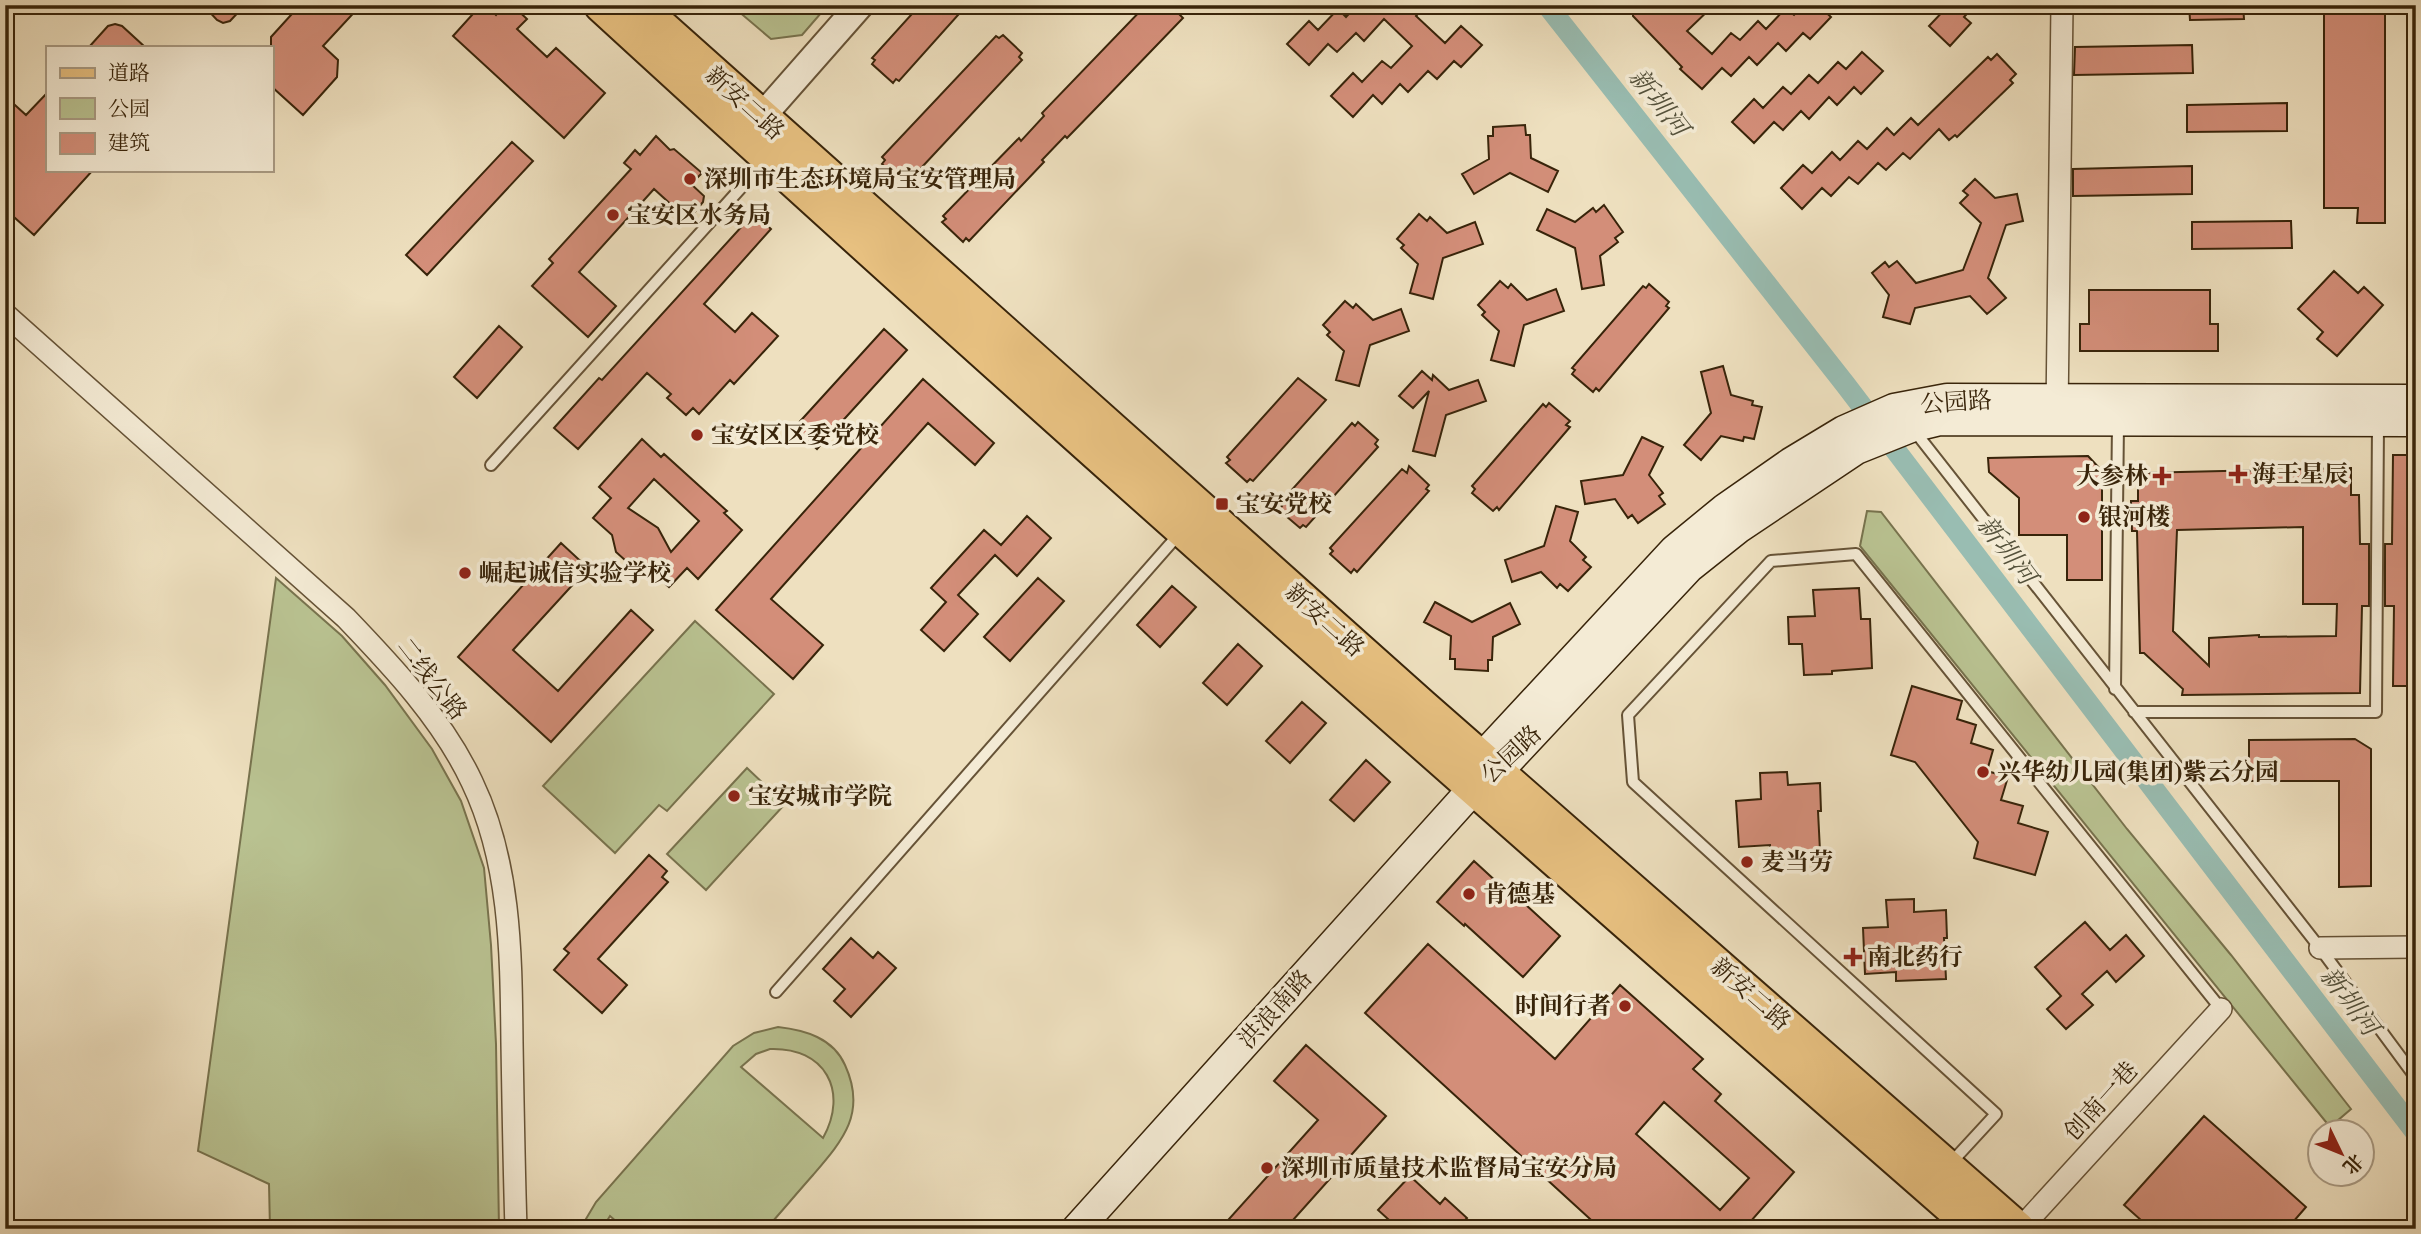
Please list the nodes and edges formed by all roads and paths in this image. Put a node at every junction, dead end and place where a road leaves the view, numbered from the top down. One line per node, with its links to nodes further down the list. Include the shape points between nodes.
1 (601, 5): 5 (main road, 新安二路)
2 (637, 5): 5 (main road, 新安二路)
3 (860, 5): 5 (street)
4 (2062, 5): 8 (street)
5 (757, 137): 13 (lane); 14 (main road, 新安二路); 17 (main road, 新安二路)
6 (5, 314): 24 (street, 二线公路, via 346,618 422,704 471,779 499,855 509,933)
7 (2416, 400): 8 (main road, 公园路)
8 (2057, 410): 9 (main road, 公园路, via 1940,420); 10 (main road, 公园路)
9 (1903, 418): 15 (lane); 17 (main road, 公园路, via 1850,440 1689,567)
10 (2118, 420): 11 (main road, 公园路); 15 (lane)
11 (2378, 421): 12 (main road, 公园路); 16 (lane, via 2376,712)
12 (2416, 421)
13 (491, 465)
14 (1182, 530): 17 (main road, 新安二路); 20 (lane)
15 (2115, 689): 16 (lane)
16 (2134, 712): 19 (lane)
17 (1484, 773): 23 (main road, 新安二路); 25 (main road, 洪浪南路); 26 (main road, 新安二路)
18 (2416, 947): 19 (street)
19 (2320, 948): 22 (lane)
20 (776, 992)
21 (2221, 1009): 23 (lane, via 1856,554 1771,561 1628,715 1633,782 1996,1114); 27 (street, 创南一巷)
22 (2416, 1078)
23 (1947, 1167): 27 (main road, 新安二路)
24 (516, 1229)
25 (1077, 1229)
26 (1976, 1229)
27 (2019, 1229)

